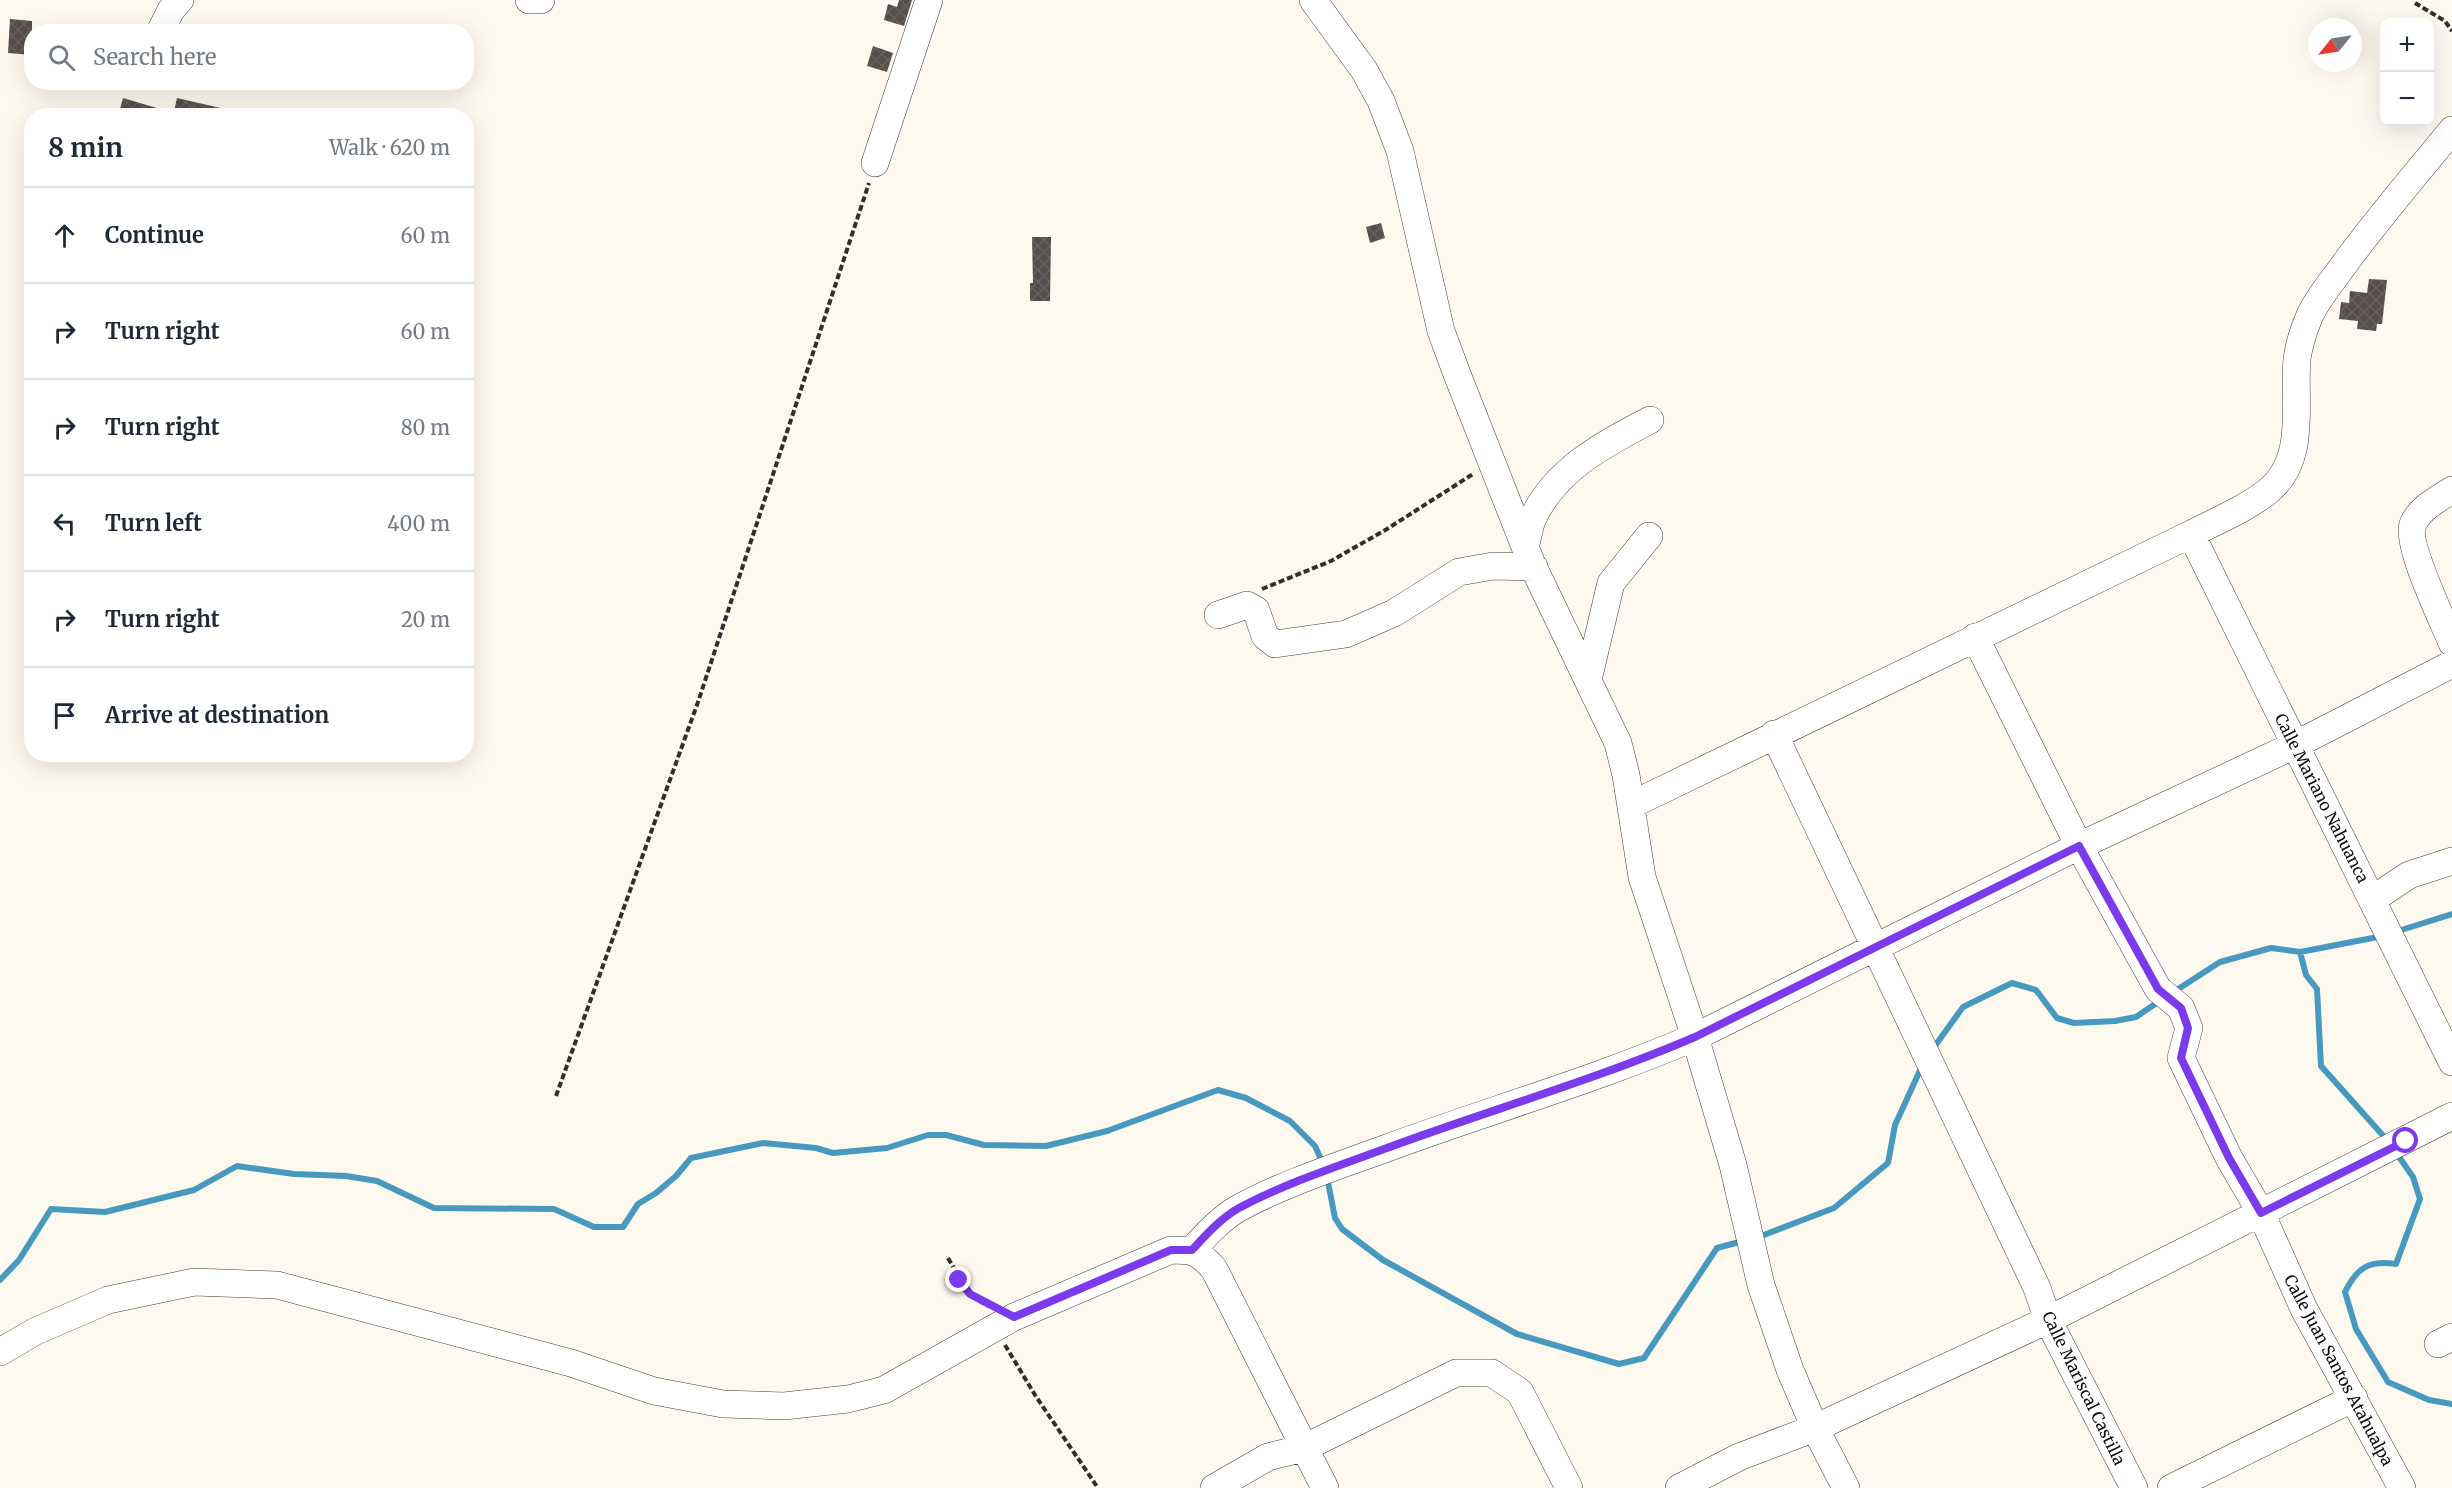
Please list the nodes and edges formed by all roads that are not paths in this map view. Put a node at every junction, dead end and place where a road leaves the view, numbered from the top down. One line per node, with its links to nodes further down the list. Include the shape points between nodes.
1 (180, 0): 6 (street)
2 (529, 0): 3 (street)
3 (541, 0)
4 (929, 0): 8 (street)
5 (1313, 0): 13 (street, via 1364,70 1381,101 1400,151 1441,331)
6 (164, 24)
7 (2452, 130): 11 (street, via 2360,244 2311,314 2297,361 2294,444 2280,477 2268,491)
8 (875, 163)
9 (1650, 420): 13 (street, via 1575,466 1546,496 1532,521)
10 (2452, 490): 16 (street, via 2428,505 2414,522 2411,535)
11 (2191, 534): 15 (street); 20 (street, Calle Mariano Nahuanca)
12 (1649, 536): 18 (street, via 1611,583)
13 (1530, 557): 14 (street, via 1459,572 1394,613 1346,634 1275,644 1265,636 1256,610 1247,605); 18 (street)
14 (1218, 615)
15 (1976, 637): 19 (street); 22 (street)
16 (2452, 644)
17 (2452, 664): 20 (street)
18 (1588, 680): 21 (street, via 1618,743)
19 (1774, 734): 21 (street); 25 (street, Calle Mariscal Castilla)
20 (2295, 744): 22 (street); 24 (street, Calle Mariano Nahuanca)
21 (1631, 805): 26 (street, via 1642,876)
22 (2079, 846): 25 (street); 29 (street, Calle Juan Santos Atahualpa, via 2158,989 2181,1008 2188,1028 2181,1058 2229,1158)
23 (2452, 861): 24 (street, via 2409,875)
24 (2373, 899): 27 (street, Calle Mariano Nahuanca)
25 (1876, 949): 26 (street); 31 (street, Calle Mariscal Castilla, via 2037,1288)
26 (1695, 1037): 30 (street, via 1631,1064 1326,1170 1238,1208); 34 (street, via 1733,1165 1764,1294)
27 (2452, 1062)
28 (2452, 1116): 29 (street)
29 (2261, 1213): 31 (street); 33 (street, Calle Juan Santos Atahualpa, via 2304,1309)
30 (1192, 1250): 32 (street, via 1171,1250 1004,1323 884,1390 848,1399 784,1406 723,1404 654,1391 571,1363 277,1285 194,1282 108,1300 34,1332); 35 (street, via 1214,1269)
31 (2048, 1320): 34 (street); 41 (street, Calle Mariscal Castilla)
32 (0, 1352)
33 (2354, 1398): 42 (street); 43 (street, Calle Juan Santos Atahualpa)
34 (1815, 1428): 39 (street, via 1739,1457); 40 (street)
35 (1304, 1448): 36 (street, via 1268,1457); 37 (street); 38 (street, via 1456,1373 1492,1373 1520,1392)
36 (1214, 1488)
37 (1325, 1488)
38 (1569, 1488)
39 (1679, 1488)
40 (1846, 1488)
41 (2134, 1488)
42 (2171, 1488)
43 (2402, 1488)

